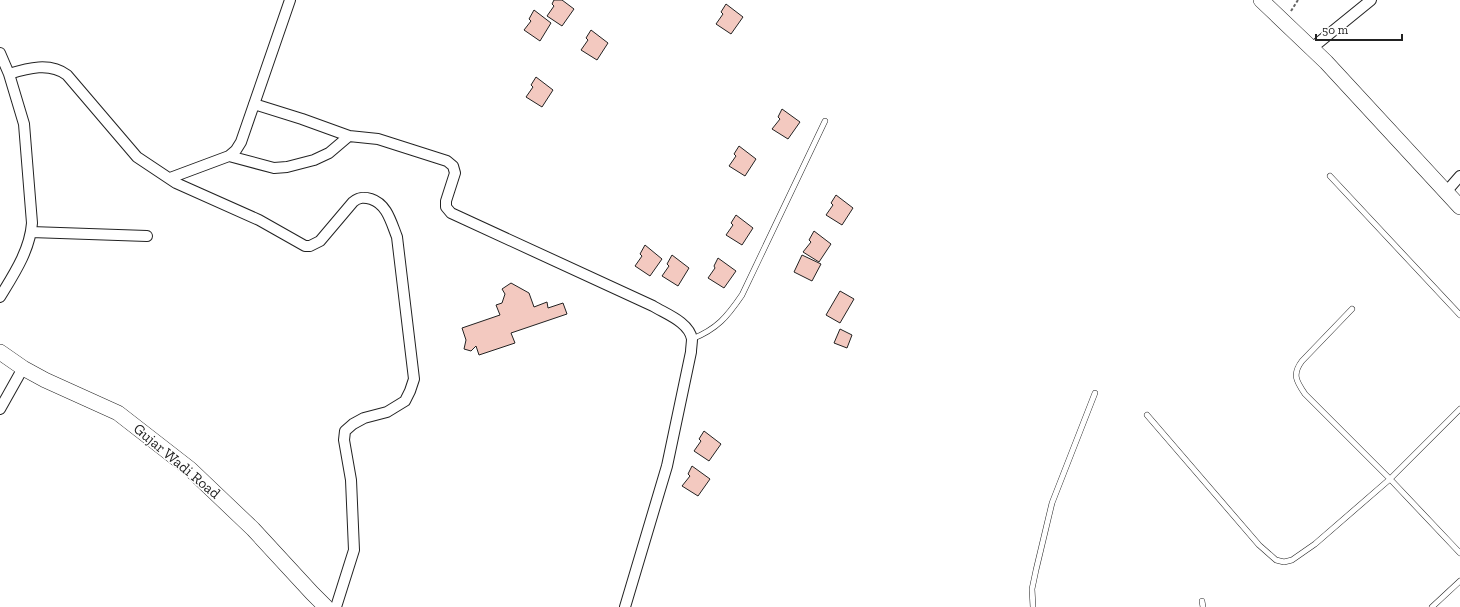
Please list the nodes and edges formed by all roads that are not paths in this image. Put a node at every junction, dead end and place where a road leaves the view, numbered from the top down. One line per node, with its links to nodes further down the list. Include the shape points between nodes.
1 (290, 0): 7 (street)
2 (1261, 0): 4 (street)
3 (1371, 0): 4 (street)
4 (1312, 48): 14 (street)
5 (0, 53): 6 (street)
6 (9, 74): 13 (street, via 48,67 62,71 137,157); 16 (street, via 24,124)
7 (254, 104): 9 (street, via 302,118); 10 (street, via 241,142)
8 (825, 120): 21 (lane, via 742,295 729,315 718,325)
9 (349, 136): 10 (street, via 329,153 287,167 274,168); 21 (street, via 378,139 446,161 455,173 446,201 446,207 451,213 653,306 678,320)
10 (228, 156): 13 (street)
11 (1330, 176): 20 (lane)
12 (1460, 176): 14 (street)
13 (170, 178): 32 (street, via 259,220 305,246 320,241 358,198 367,198 381,204 397,236 414,379 405,400 387,412 364,418 346,431 344,448 351,480 354,550)
14 (1446, 192): 15 (street)
15 (1460, 207)
16 (31, 232): 17 (street); 18 (street, via 20,264)
17 (147, 236)
18 (0, 297)
19 (1352, 309): 28 (lane, via 1302,361 1297,368 1298,384)
20 (1460, 316)
21 (692, 339): 33 (street, via 667,466)
22 (0, 352): 23 (street, Gujar Wadi Road)
23 (22, 368): 25 (street); 31 (street, Gujar Wadi Road, via 118,413 178,459 253,529)
24 (1094, 393): 34 (lane, via 1052,503 1032,589)
25 (0, 409)
26 (1460, 409): 28 (lane)
27 (1147, 415): 28 (lane, via 1259,545 1276,560 1292,560 1315,544)
28 (1390, 479): 29 (lane)
29 (1460, 553)
30 (1460, 581): 35 (lane)
31 (326, 607)
32 (336, 607)
33 (625, 607)
34 (1033, 607)
35 (1432, 607)

